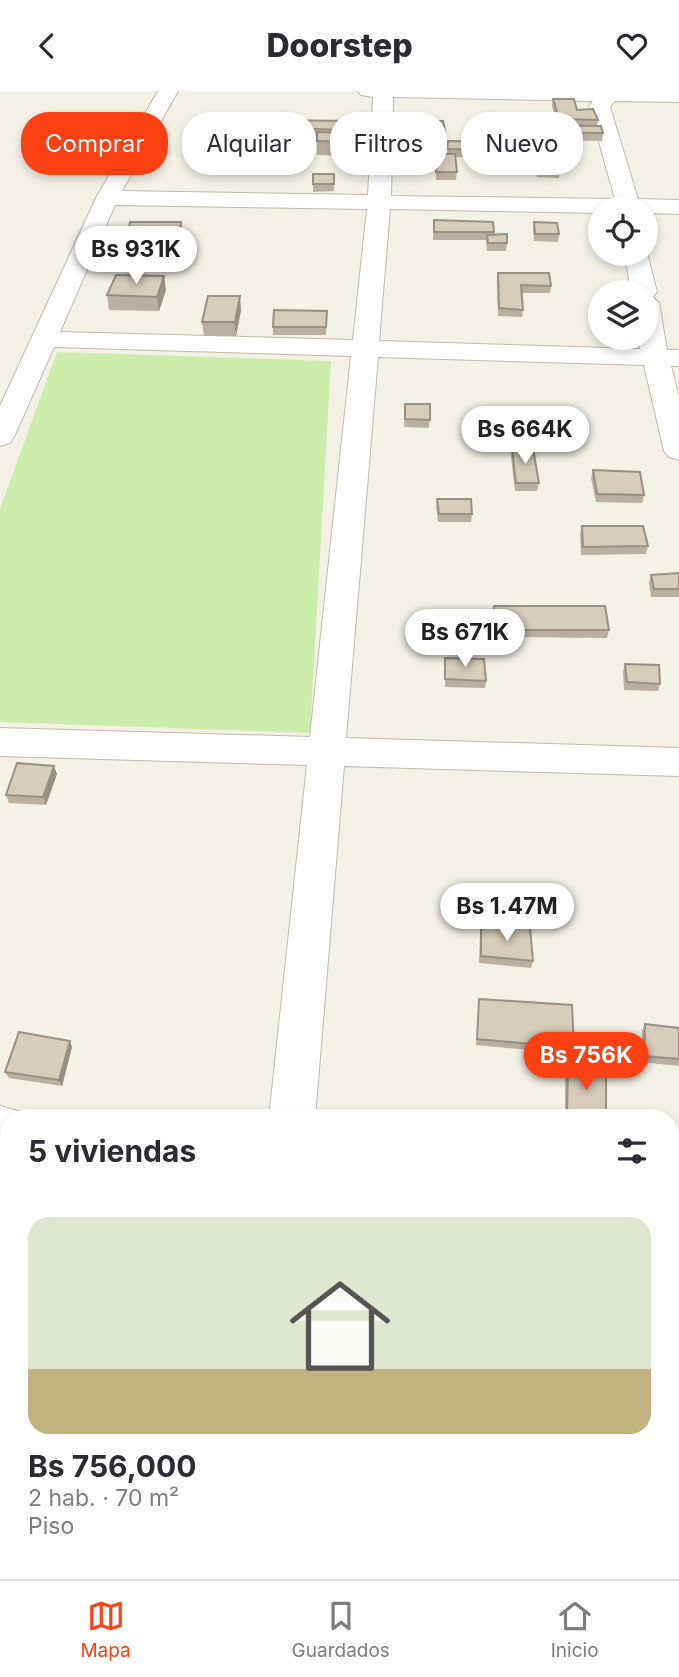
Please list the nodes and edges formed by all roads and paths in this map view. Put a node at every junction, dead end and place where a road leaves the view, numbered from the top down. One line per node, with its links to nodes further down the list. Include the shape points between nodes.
1 (168, 91): 7 (street)
2 (369, 91): 3 (street)
3 (383, 91): 4 (street); 8 (street)
4 (610, 93): 5 (street); 6 (street, via 598,106)
5 (679, 96)
6 (626, 196)
7 (107, 198): 8 (street); 13 (street)
8 (379, 202): 9 (street); 14 (street)
9 (588, 206)
10 (658, 207): 11 (street)
11 (679, 207)
12 (658, 334): 15 (street)
13 (45, 339): 14 (street); 16 (street)
14 (365, 349): 15 (street); 19 (street)
15 (667, 358): 17 (street)
16 (0, 437)
17 (679, 451)
18 (0, 743): 19 (street)
19 (327, 751): 20 (street); 21 (street)
20 (679, 762)
21 (293, 1109)

